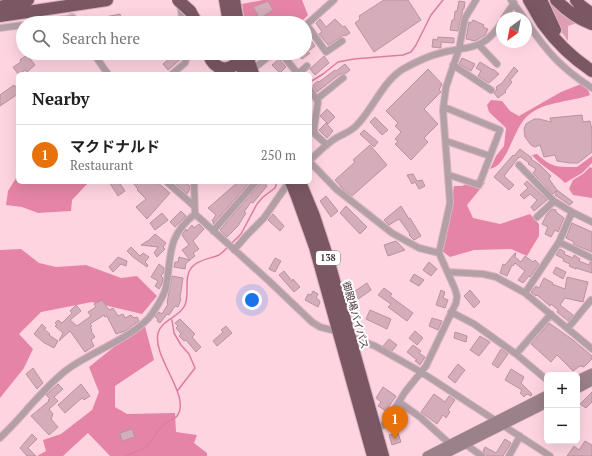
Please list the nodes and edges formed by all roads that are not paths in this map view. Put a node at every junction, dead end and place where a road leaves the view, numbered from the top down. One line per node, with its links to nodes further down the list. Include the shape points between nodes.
1 (28, 0): 13 (highway)
2 (107, 0): 17 (highway)
3 (179, 0): 18 (street); 19 (highway, bridge)
4 (225, 0): 20 (highway)
5 (334, 0): 22 (street)
6 (476, 0): 32 (street, via 465,18)
7 (529, 0): 31 (highway, via 543,24)
8 (541, 0): 31 (highway)
9 (556, 0): 23 (highway, via 567,11)
10 (576, 0): 16 (highway)
11 (512, 2): 14 (street); 15 (street)
12 (234, 4): 21 (highway)
13 (0, 7)
14 (507, 12)
15 (520, 12)
16 (592, 14)
17 (0, 16)
18 (182, 16)
19 (193, 16)
20 (228, 16)
21 (236, 16)
22 (312, 20)
23 (592, 24)
24 (16, 26): 25 (street)
25 (0, 28)
26 (496, 30): 30 (street)
27 (532, 30): 53 (street, via 558,62)
28 (312, 34): 29 (street, via 326,52)
29 (342, 41)
30 (479, 45): 32 (street); 41 (street)
31 (564, 47): 44 (highway)
32 (459, 49): 42 (street); 59 (street, via 425,58 402,70 390,81 358,125)
33 (98, 60): 45 (street)
34 (186, 60): 46 (street)
35 (208, 60): 47 (highway)
36 (211, 60): 37 (highway, via 221,68 228,68)
37 (238, 60)
38 (244, 60): 48 (highway)
39 (265, 60): 49 (street)
40 (287, 60): 50 (street)
41 (497, 64)
42 (453, 65): 54 (street); 57 (street, via 446,87)
43 (307, 66): 51 (street)
44 (592, 71)
45 (107, 72)
46 (174, 72)
47 (213, 72)
48 (250, 72)
49 (251, 72)
50 (296, 72)
51 (300, 72)
52 (343, 78): 56 (street)
53 (592, 88)
54 (491, 90)
55 (312, 92): 56 (street)
56 (317, 99): 59 (street, via 315,134)
57 (444, 107): 58 (street); 60 (street, via 500,130)
58 (446, 141): 60 (street); 64 (street)
59 (327, 145): 61 (street)
60 (490, 156): 64 (street, via 479,184)
61 (312, 159)
62 (312, 163): 80 (street, via 336,189 392,233 419,248)
63 (519, 165): 71 (street)
64 (449, 175): 80 (street, via 450,203)
65 (169, 184): 72 (street)
66 (194, 184): 72 (street)
67 (254, 184): 77 (street)
68 (289, 184): 79 (street, via 264,218)
69 (291, 184): 88 (highway, 御殿場バイパス / 138)
70 (301, 184): 88 (highway, 御殿場バイパス / 138, via 328,259)
71 (554, 201): 73 (street); 75 (street)
72 (194, 206): 74 (street)
73 (572, 212): 76 (street); 78 (street)
74 (195, 214): 77 (street); 103 (street, via 174,238 165,288 148,319 120,339 67,370)
75 (537, 217)
76 (592, 222)
77 (213, 231): 79 (street)
78 (559, 242): 81 (street); 83 (street)
79 (234, 250): 88 (street, via 312,322)
80 (439, 253): 82 (street)
81 (592, 258)
82 (448, 272): 83 (street, via 496,277); 85 (street, via 457,296)
83 (525, 293): 86 (street)
84 (590, 300): 87 (street)
85 (451, 312): 90 (street, via 474,324); 91 (street)
86 (551, 314): 87 (street); 90 (street)
87 (568, 328): 89 (street)
88 (344, 334): 91 (street, via 375,346); 101 (highway, 御殿場バイパス / 138); 106 (highway, 御殿場バイパス / 138)
89 (592, 349)
90 (516, 354): 93 (street)
91 (421, 372): 98 (street); 100 (street)
92 (592, 373): 94 (street)
93 (544, 377)
94 (580, 379)
95 (592, 381): 96 (street)
96 (580, 387)
97 (544, 397): 100 (street)
98 (399, 402): 101 (street, via 385,424); 104 (street)
99 (544, 405): 100 (street)
100 (500, 423): 102 (street); 104 (street); 105 (street)
101 (376, 430): 107 (highway, 御殿場バイパス / 138)
102 (520, 436): 111 (street); 112 (street)
103 (0, 438)
104 (450, 444): 108 (street)
105 (465, 444): 109 (street); 110 (street)
106 (373, 456)
107 (382, 456)
108 (427, 456)
109 (441, 456)
110 (482, 456)
111 (509, 456)
112 (550, 456)

